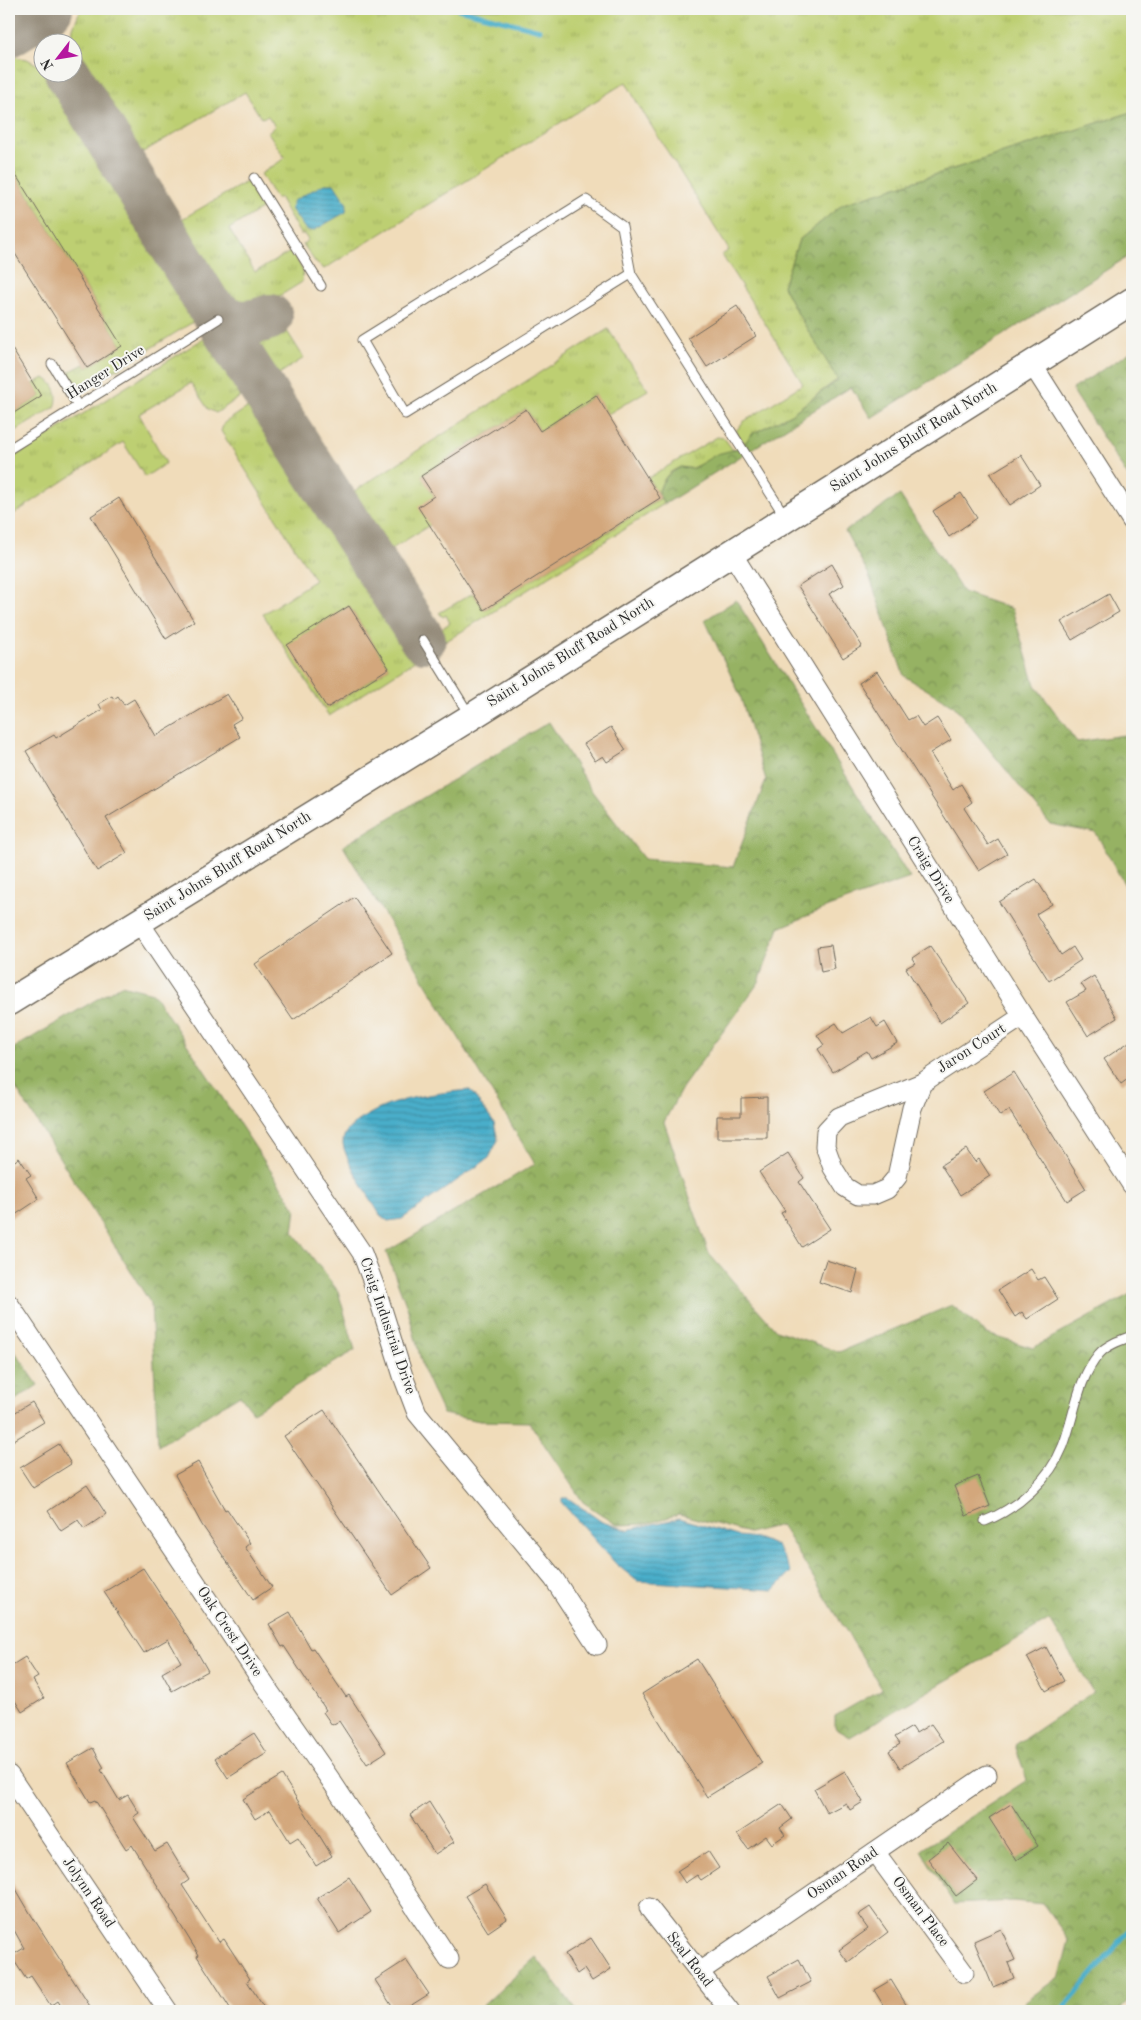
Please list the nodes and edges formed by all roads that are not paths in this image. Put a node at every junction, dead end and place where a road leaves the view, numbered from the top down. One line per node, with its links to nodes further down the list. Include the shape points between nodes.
1 (254, 178): 3 (lane)
2 (630, 274): 2 (lane, via 622,226 586,200 362,340 405,414); 10 (lane)
3 (321, 286)
4 (1132, 301): 7 (main road, Saint Johns Bluff Road North)
5 (218, 319): 8 (lane, Hanger Drive)
6 (52, 364): 8 (lane)
7 (1032, 364): 10 (main road, Saint Johns Bluff Road North); 11 (street)
8 (78, 406): 9 (lane, Hanger Drive)
9 (9, 449)
10 (786, 518): 12 (main road, Saint Johns Bluff Road North)
11 (1132, 521)
12 (731, 552): 14 (main road, Saint Johns Bluff Road North); 17 (street, Craig Drive)
13 (422, 640): 14 (lane)
14 (470, 717): 15 (main road, Saint Johns Bluff Road North)
15 (139, 922): 16 (main road, Saint Johns Bluff Road North); 23 (street, Craig Industrial Drive, via 362,1253 418,1413 554,1579)
16 (9, 1002)
17 (1023, 1016): 18 (street, Jaron Court); 19 (street, Craig Drive)
18 (922, 1082): 18 (street, Jaron Court, via 839,1117 826,1131 824,1146 845,1187 858,1195 873,1195 887,1189 897,1177 912,1108)
19 (1132, 1185)
20 (9, 1304): 28 (street, Oak Crest Drive)
21 (1132, 1336): 22 (lane, via 1099,1353 1080,1386 1063,1447 1047,1475 1001,1515)
22 (985, 1522)
23 (597, 1646)
24 (9, 1775): 31 (street, Jolynn Road)
25 (987, 1775): 26 (street, Osman Road)
26 (875, 1852): 29 (street, Osman Road); 30 (street, Osman Place)
27 (649, 1908): 29 (street, Seal Road)
28 (449, 1959)
29 (699, 1972): 32 (street, Seal Road)
30 (964, 1973)
31 (168, 2011)
32 (730, 2011)

